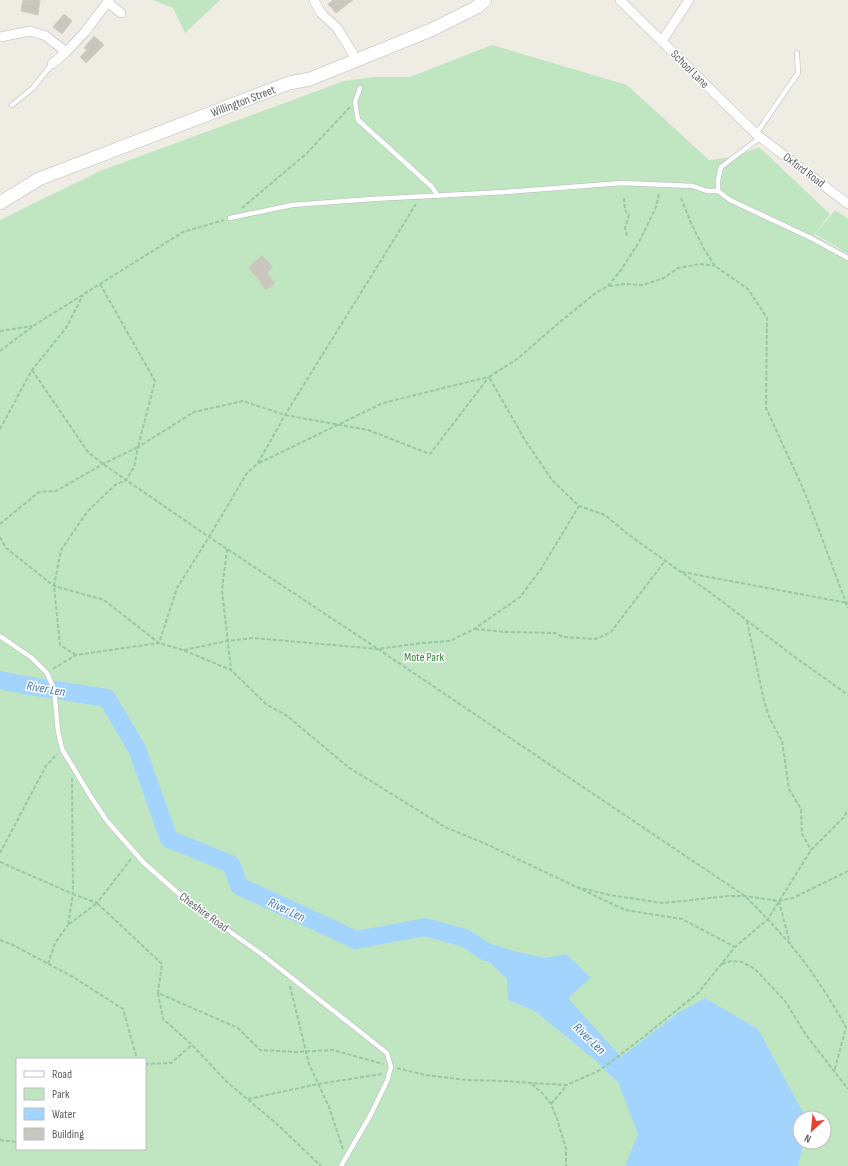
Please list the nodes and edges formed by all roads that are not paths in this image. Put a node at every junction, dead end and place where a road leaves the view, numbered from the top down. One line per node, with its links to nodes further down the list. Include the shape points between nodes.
1 (314, 0): 11 (street, via 321,13 338,28)
2 (486, 0): 11 (street, Willington Street, via 431,30)
3 (620, 0): 8 (street, School Lane)
4 (689, 0): 8 (street)
5 (108, 1): 6 (street); 9 (street)
6 (121, 13)
7 (0, 37): 9 (street, via 30,31 46,36)
8 (662, 41): 15 (street, School Lane)
9 (66, 52): 12 (street)
10 (797, 53): 15 (lane, via 798,73)
11 (356, 60): 18 (street, Willington Street, via 39,179)
12 (52, 64): 14 (lane, via 33,88)
13 (360, 88): 17 (lane, via 355,102 358,120 432,187)
14 (12, 104)
15 (758, 135): 16 (lane, via 721,167); 19 (street, Oxford Road)
16 (718, 191): 17 (lane, via 707,191 693,186 622,183); 21 (lane, via 730,200)
17 (438, 196): 20 (lane, via 292,205)
18 (0, 203)
19 (848, 204)
20 (230, 218)
21 (848, 258)
22 (0, 636): 23 (lane, Cheshire Road, via 32,658 47,673 54,689 62,749 107,821 144,863 186,900 287,974 387,1053 391,1067 387,1081)
23 (341, 1166)

